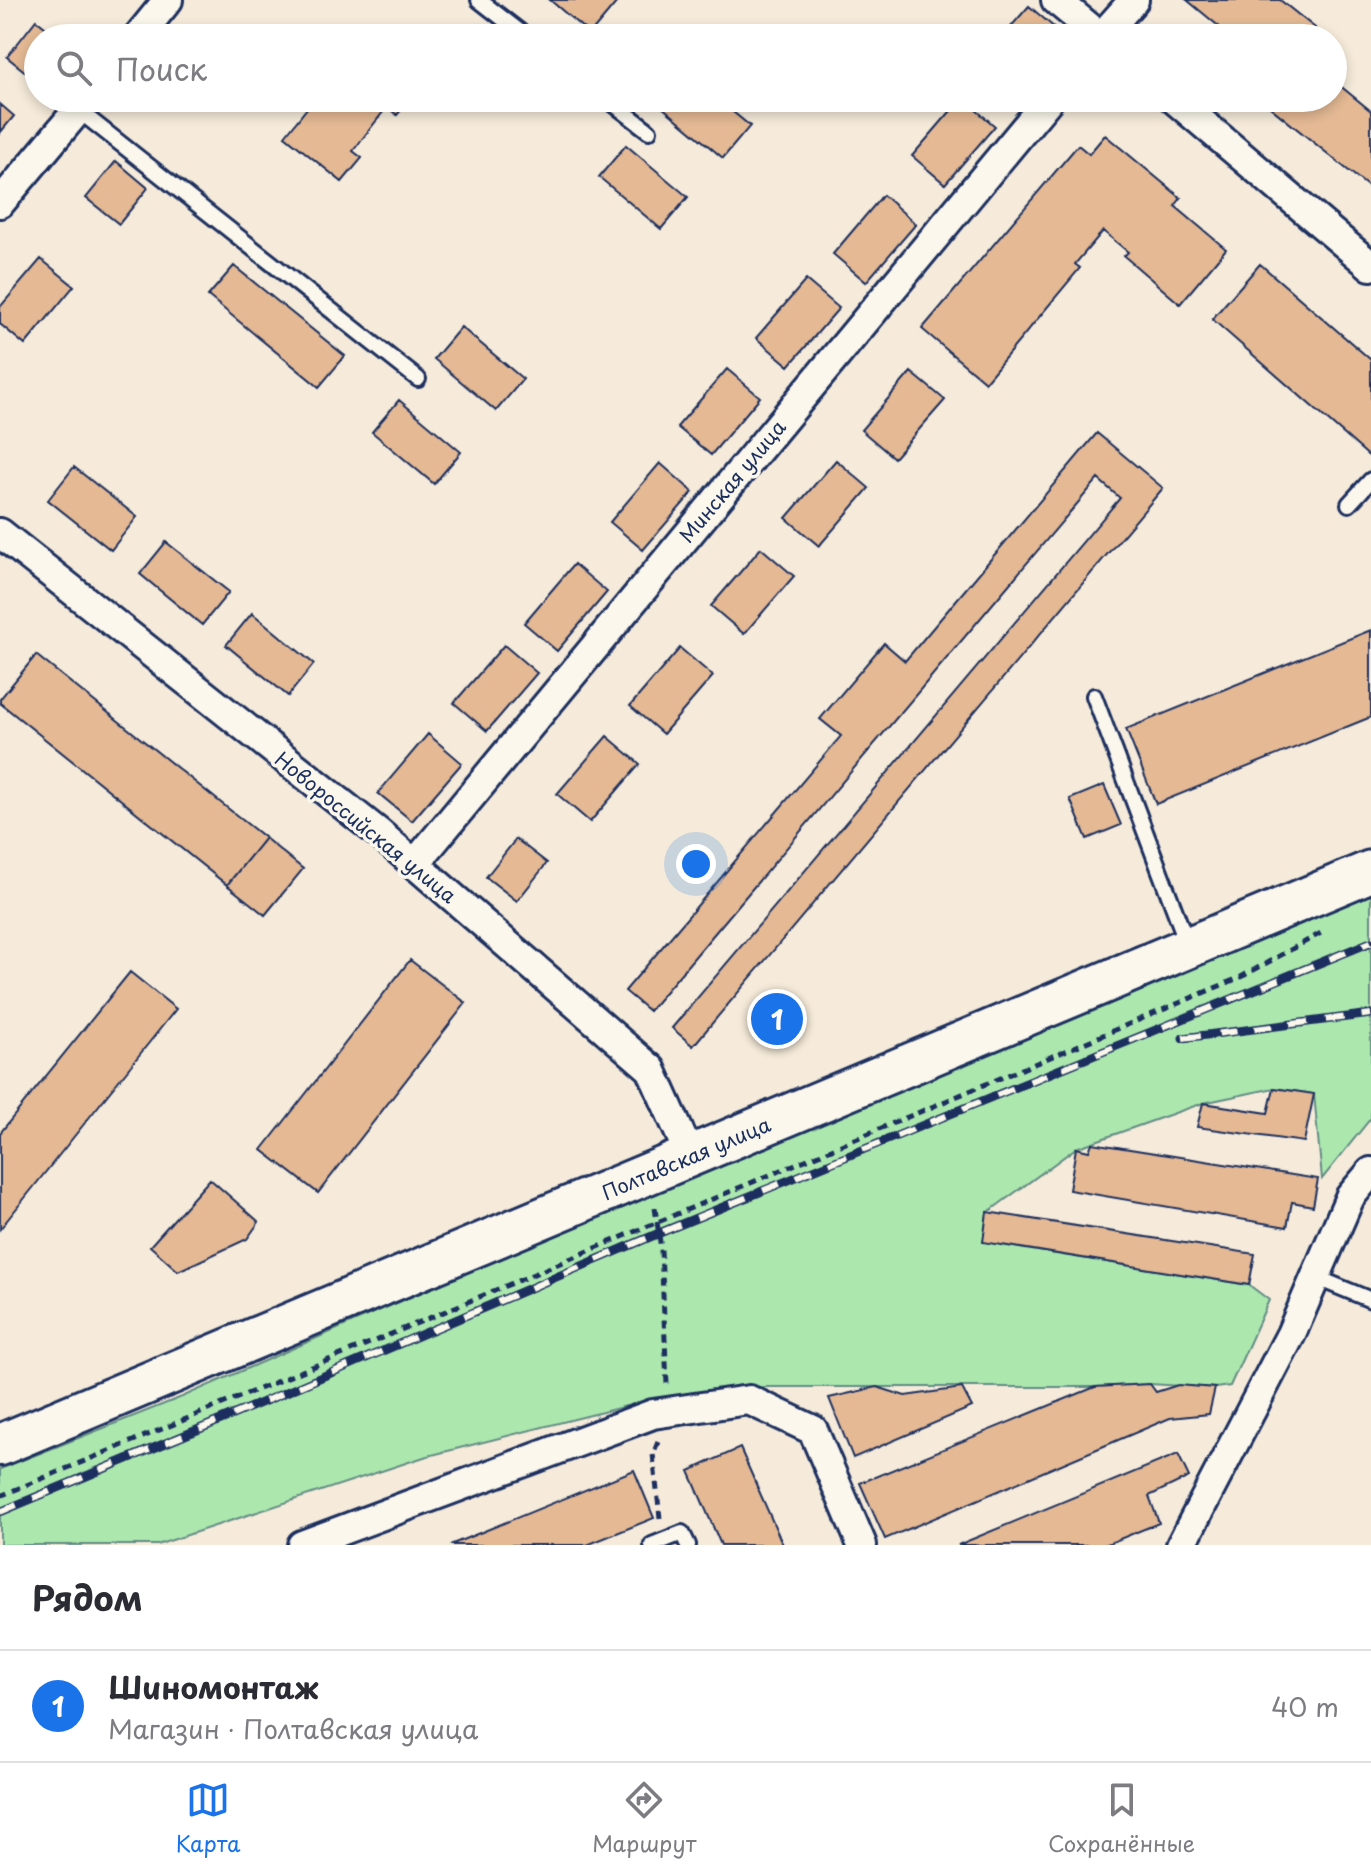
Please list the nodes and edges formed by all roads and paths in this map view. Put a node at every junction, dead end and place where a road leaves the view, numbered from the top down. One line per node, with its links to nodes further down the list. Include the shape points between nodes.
1 (168, 0): 5 (street)
2 (479, 0): 6 (lane)
3 (1056, 0): 7 (street)
4 (1134, 0): 8 (street)
5 (148, 24)
6 (510, 24)
7 (1084, 24)
8 (1113, 24)
9 (76, 112): 15 (street)
10 (93, 112): 17 (lane)
11 (624, 112): 14 (lane)
12 (1038, 112): 22 (street, Минская улица)
13 (1190, 112): 16 (street)
14 (649, 131)
15 (0, 203)
16 (1371, 266)
17 (418, 379)
18 (1371, 480): 19 (lane)
19 (1349, 504)
20 (0, 533): 22 (street, Новороссийская улица)
21 (1094, 696): 25 (lane)
22 (414, 865): 26 (street, Новороссийская улица, via 651,1069)
23 (1371, 871): 25 (street, Полтавская улица)
24 (1326, 930): 29 (path, via 1241,977)
25 (1188, 948): 26 (street, Полтавская улица)
26 (690, 1156): 28 (street, Полтавская улица)
27 (1371, 1172): 30 (street, via 1350,1197)
28 (651, 1173): 29 (path); 33 (street, Полтавская улица)
29 (657, 1221): 32 (path); 34 (path)
30 (1315, 1277): 31 (lane); 40 (street, via 1291,1334)
31 (1371, 1300)
32 (668, 1412): 35 (path, via 653,1454); 36 (street); 39 (street, via 749,1400 813,1430)
33 (0, 1445)
34 (0, 1496)
35 (662, 1531)
36 (302, 1545)
37 (652, 1545): 38 (lane, via 682,1533)
38 (688, 1545)
39 (862, 1545)
40 (1181, 1545)

